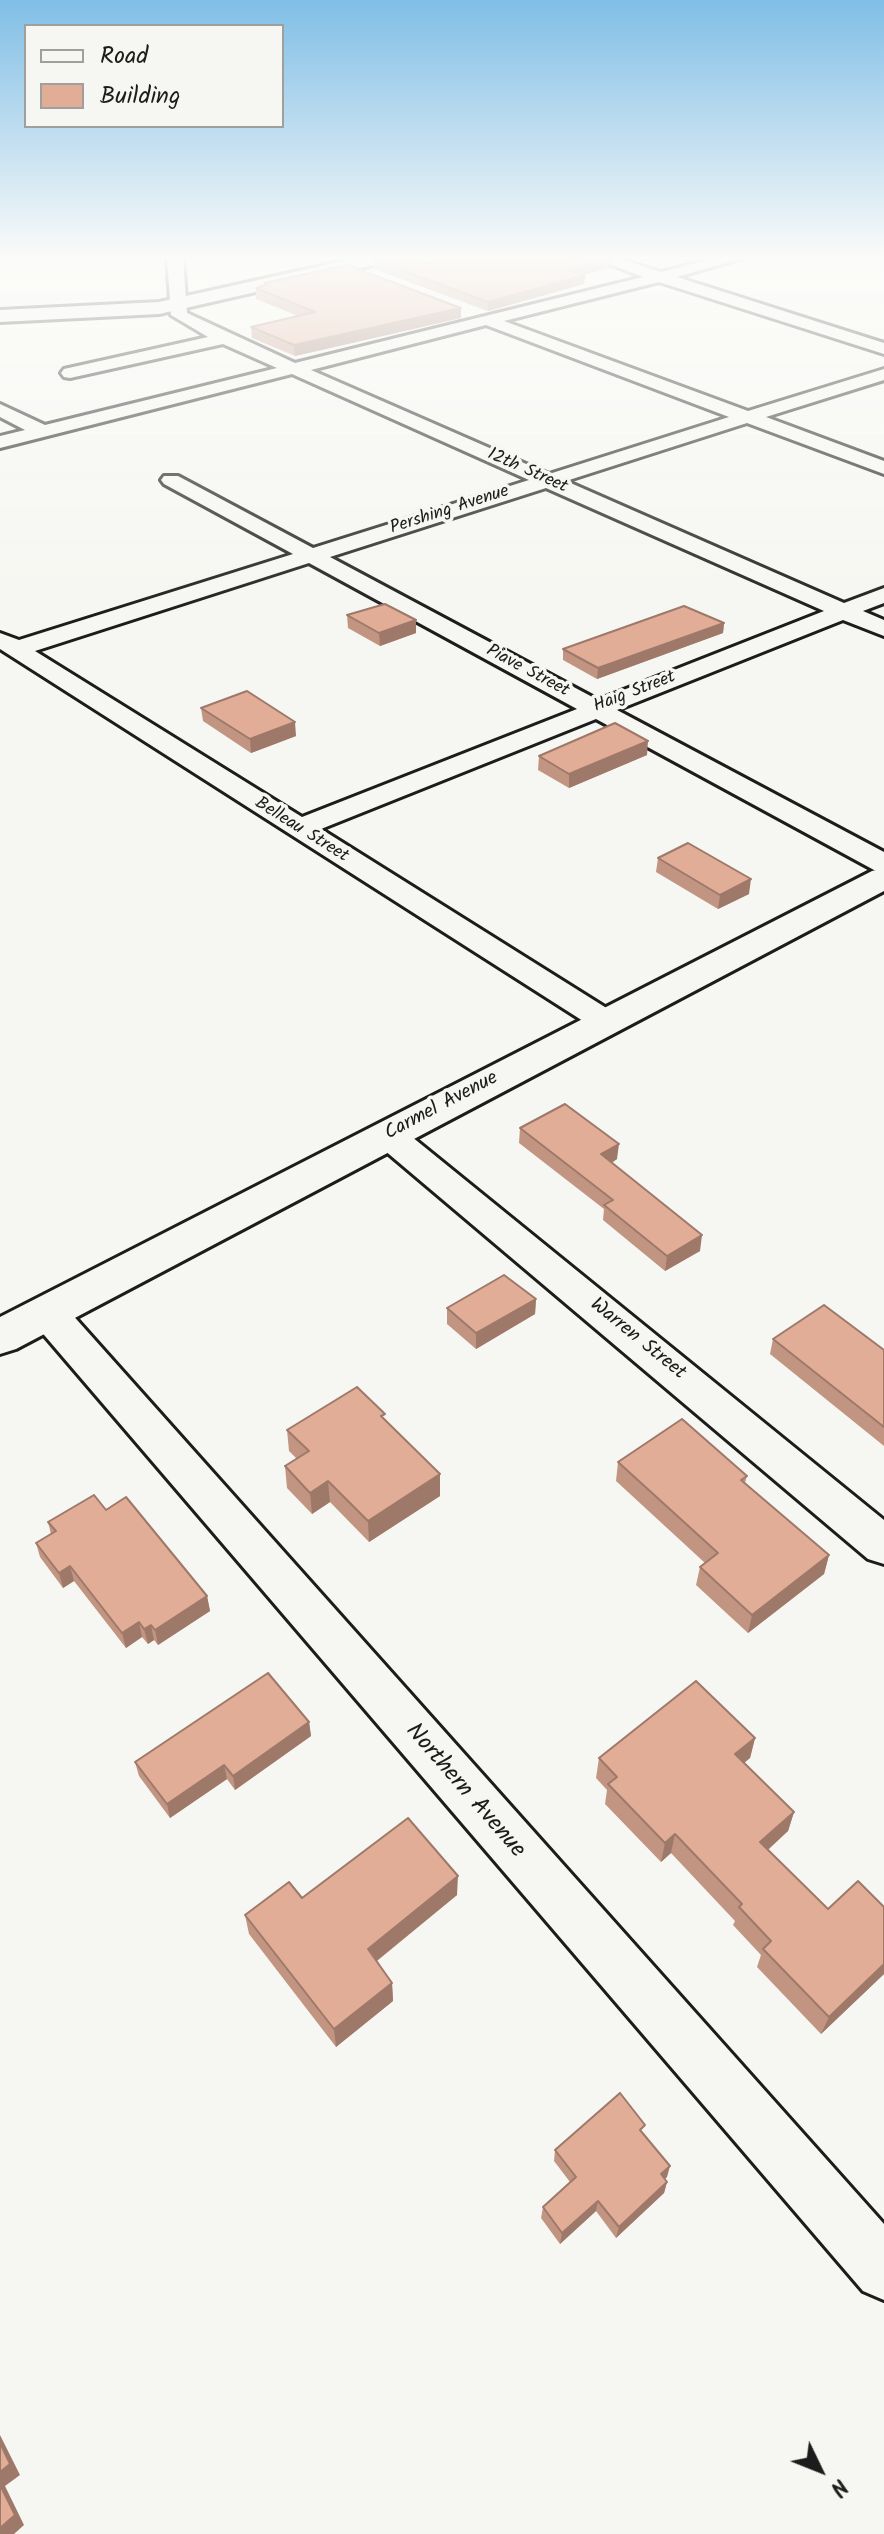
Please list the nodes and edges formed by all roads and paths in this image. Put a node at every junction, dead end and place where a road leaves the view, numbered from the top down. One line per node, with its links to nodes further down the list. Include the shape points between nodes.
1 (271, 376): 7 (street)
2 (310, 376): 11 (street, 12th Street)
3 (637, 376): 6 (street)
4 (877, 376): 6 (street, Pershing Avenue)
5 (0, 410): 7 (street)
6 (746, 417): 9 (street); 11 (street, Pershing Avenue)
7 (44, 432): 8 (street)
8 (0, 442)
9 (884, 468)
10 (171, 480): 12 (street, Piave Street)
11 (546, 480): 12 (street, Pershing Avenue); 14 (street, 12th Street)
12 (310, 555): 16 (street, Pershing Avenue); 17 (street, Piave Street)
13 (884, 595): 14 (street, Haig Street)
14 (843, 611): 15 (street, 12th Street); 17 (street, Haig Street)
15 (884, 629)
16 (6, 644): 18 (street, Belleau Street)
17 (595, 708): 18 (street, Haig Street); 19 (street, Piave Street)
18 (297, 829): 21 (street, Belleau Street)
19 (884, 864)
20 (884, 878): 21 (main road, Carmel Avenue)
21 (605, 1021): 22 (main road, Carmel Avenue)
22 (389, 1136): 23 (main road, Carmel Avenue); 25 (street, Warren Street)
23 (47, 1312): 24 (main road, Carmel Avenue); 26 (street, Northern Avenue)
24 (0, 1337)
25 (884, 1546)
26 (884, 2270)

